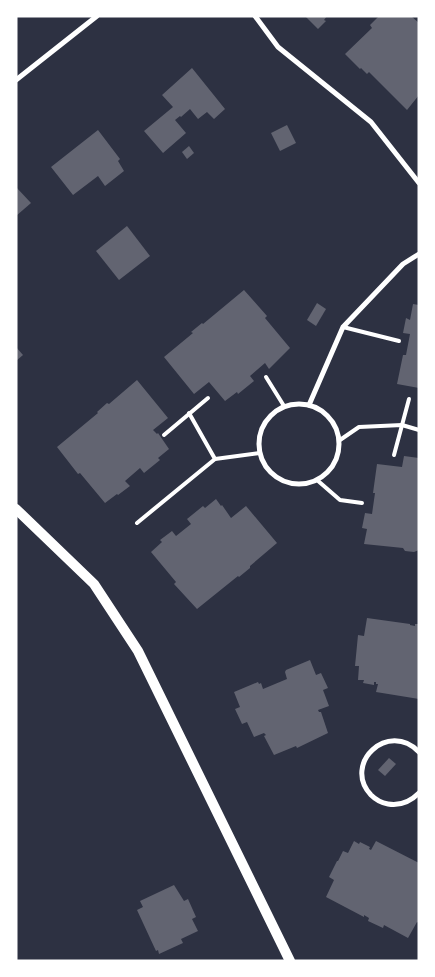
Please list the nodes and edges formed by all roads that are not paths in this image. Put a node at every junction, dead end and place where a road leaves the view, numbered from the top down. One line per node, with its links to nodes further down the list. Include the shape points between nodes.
1 (97, 16): 3 (street)
2 (255, 16): 4 (street, via 278,47 371,122)
3 (16, 80)
4 (419, 183)
5 (419, 254): 6 (street, via 402,264)
6 (343, 327): 7 (lane); 11 (street)
7 (399, 341)
8 (266, 376): 12 (lane)
9 (208, 398): 13 (lane)
10 (409, 399): 14 (lane)
11 (309, 404): 12 (street); 17 (street, via 330,417)
12 (284, 406): 18 (street, via 267,420 261,430)
13 (189, 413): 16 (lane); 20 (lane)
14 (402, 425): 15 (lane); 17 (lane, via 359,427); 19 (lane)
15 (419, 430)
16 (164, 435)
17 (340, 440): 21 (street, via 334,463)
18 (260, 452): 20 (lane); 21 (street, via 264,464 282,480 294,484)
19 (394, 455)
20 (215, 459): 24 (lane)
21 (317, 480): 22 (lane, via 340,500)
22 (362, 503)
23 (18, 514): 27 (main road, via 94,584 138,651)
24 (137, 523)
25 (419, 752): 26 (street, via 400,741 379,744 365,758 362,780 366,790 383,804 405,803)
26 (419, 793)
27 (290, 961)

